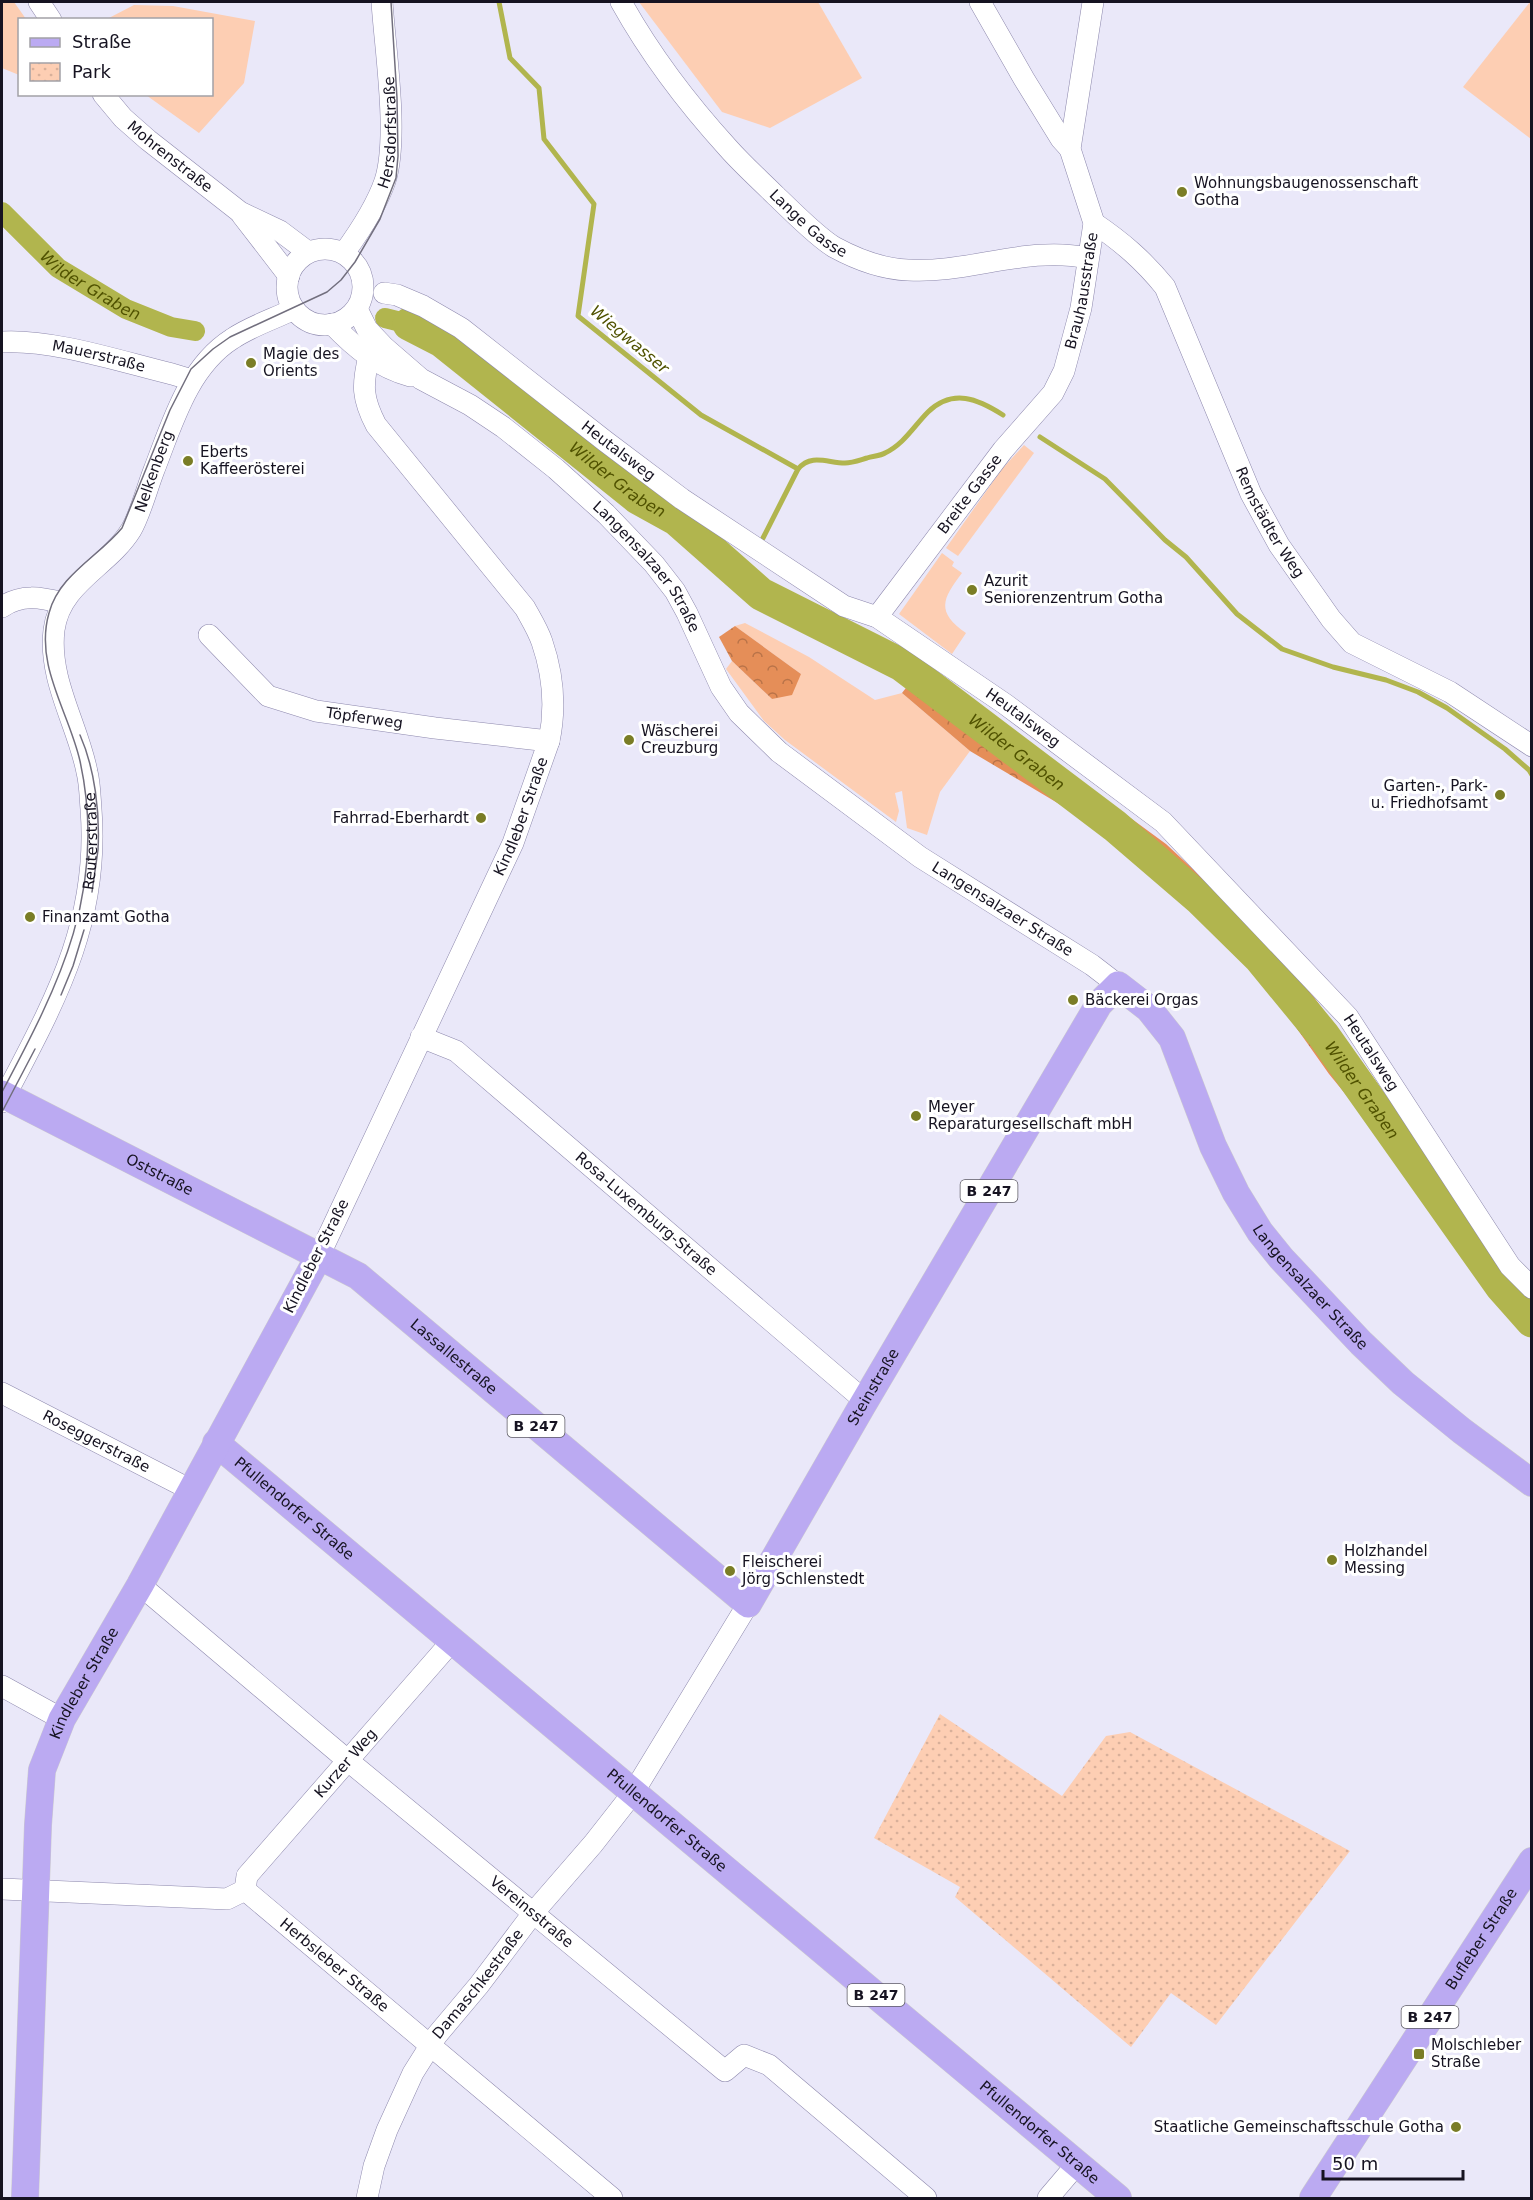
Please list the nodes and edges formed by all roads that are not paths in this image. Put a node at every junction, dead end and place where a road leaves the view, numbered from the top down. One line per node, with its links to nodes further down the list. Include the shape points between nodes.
1 (39, 2): 6 (street)
2 (382, 2): 12 (street, Hersdorfstraße, via 390,107 389,157 376,201)
3 (621, 2): 13 (street, Lange Gasse, via 669,76 728,149 834,247 883,267 908,270 946,270 1004,258)
4 (980, 2): 8 (street, via 1054,129)
5 (1093, 2): 8 (street, Brauhausstraße)
6 (50, 18)
7 (105, 96): 9 (street, Mohrenstraße, via 148,140)
8 (1070, 149): 10 (street, Brauhausstraße)
9 (240, 213): 11 (street, Mohrenstraße, via 280,231); 14 (street, Mohrenstraße)
10 (1094, 223): 13 (street, Brauhausstraße); 29 (street, Remstädter Weg, via 1144,262 1165,287 1251,494 1279,546 1331,620 1352,644 1450,693)
11 (308, 252): 12 (street, via 326,248); 14 (street, via 293,266)
12 (344, 253): 17 (street, via 355,262 363,280 364,291)
13 (1088, 258): 21 (street, Brauhausstraße, via 1082,308)
14 (289, 276): 16 (street, via 288,297)
15 (384, 293): 26 (street, Heutalsweg, via 423,306 461,328 682,499 844,606)
16 (294, 309): 18 (street, via 309,321); 23 (street, Nelkenberg, via 231,339)
17 (357, 309): 18 (street); 22 (street, Langensalzaer Straße, via 367,329)
18 (332, 324): 20 (street, Langensalzaer Straße)
19 (2, 342): 23 (street, Mauerstraße, via 50,345)
20 (369, 356): 22 (street, Langensalzaer Straße, via 391,371); 28 (street, Kindleber Straße, via 363,389 376,425 525,608 542,641 553,689)
21 (1064, 371): 26 (street, Breite Gasse, via 1053,393 1003,450)
22 (421, 379): 30 (street, Langensalzaer Straße, via 470,405 556,469 654,564 675,591 721,687 739,713 779,752 920,857)
23 (192, 380): 24 (street, Nelkenberg, via 131,530)
24 (62, 603): 25 (street, via 22,598); 32 (street, Reuterstraße, via 53,654 88,775 93,847 90,877 82,923 61,986)
25 (2, 607)
26 (877, 617): 34 (street, Heutalsweg, via 1005,704 1163,822 1348,1017 1510,1266)
27 (209, 635): 28 (street, Töpferweg, via 268,696 316,711)
28 (549, 741): 31 (street, Kindleber Straße, via 513,843)
29 (1532, 746)
30 (1118, 985): 36 (main road, Steinstraße / B 247, via 1099,1004); 38 (main road, Langensalzaer Straße, via 1149,1009 1172,1038 1213,1146 1236,1193 1281,1258 1403,1383)
31 (421, 1037): 33 (street, Kindleber Straße); 36 (street, Rosa-Luxemburg-Straße, via 456,1051)
32 (3, 1097): 33 (main road, Oststraße / B 247)
33 (319, 1256): 37 (main road, Kindleber Straße); 41 (main road, Lassallestraße / B 247, via 358,1276)
34 (1532, 1288)
35 (2, 1393): 39 (street, Roseggerstraße)
36 (865, 1401): 41 (main road, Steinstraße / B 247)
37 (216, 1443): 39 (main road, Kindleber Straße); 42 (main road, Pfullendorfer Straße / B 247)
38 (1532, 1483)
39 (191, 1490): 40 (main road, Kindleber Straße)
40 (140, 1586): 44 (main road, Kindleber Straße); 45 (street, Vereinsstraße)
41 (748, 1604): 46 (street, Steinstraße)
42 (453, 1640): 45 (street, Kurzer Weg); 46 (main road, Pfullendorfer Straße / B 247)
43 (2, 1686): 44 (street)
44 (62, 1719): 49 (main road, Kindleber Straße, via 42,1770)
45 (346, 1760): 50 (street, Kurzer Weg, via 246,1876); 51 (street, Vereinsstraße)
46 (633, 1793): 51 (street, Damaschkestraße); 53 (main road, Pfullendorfer Straße / B 247)
47 (1532, 1861): 60 (main road, Bufleber Straße / B 247)
48 (2, 1889): 49 (street)
49 (36, 1890): 50 (street, via 227,1899); 54 (main road, Kindleber Straße)
50 (245, 1890): 52 (street, Herbsleber Straße)
51 (534, 1912): 52 (street, Damaschkestraße); 57 (street, Vereinsstraße, via 725,2071 744,2055 769,2065)
52 (429, 2047): 55 (street, Damaschkestraße, via 387,2130); 56 (street, Herbsleber Straße)
53 (1077, 2164): 58 (street); 59 (main road, Pfullendorfer Straße / B 247)
54 (25, 2199)
55 (367, 2199)
56 (612, 2199)
57 (926, 2199)
58 (1048, 2199)
59 (1118, 2199)
60 (1313, 2199)

